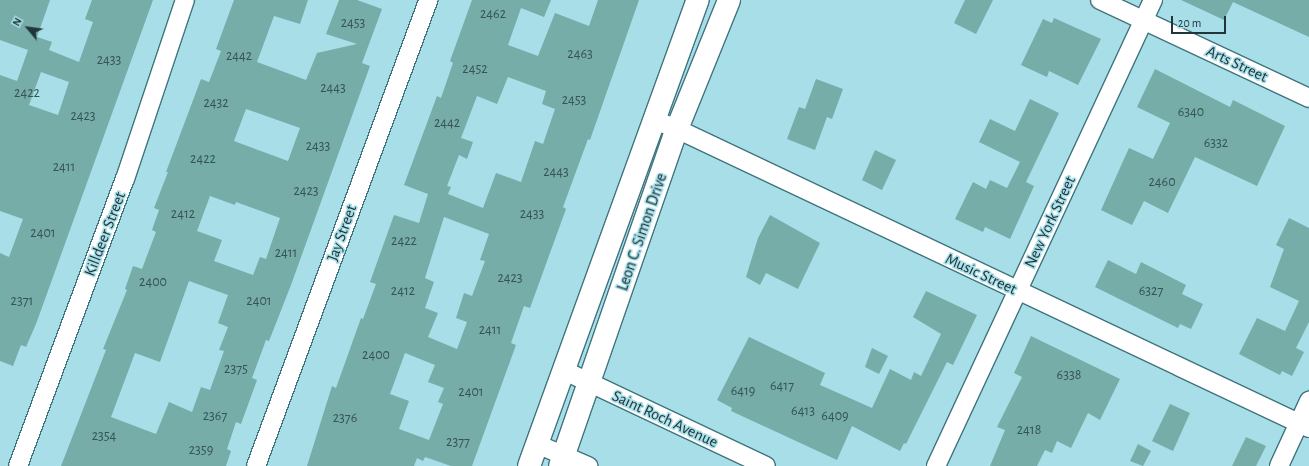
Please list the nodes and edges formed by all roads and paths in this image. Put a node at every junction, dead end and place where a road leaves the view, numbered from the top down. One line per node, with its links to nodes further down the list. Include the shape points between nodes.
1 (185, 0): 18 (street, Killdeer Street, via 125,179)
2 (428, 0): 19 (street, Jay Street)
3 (698, 0): 9 (main road, Leon C. Simon Drive)
4 (729, 0): 10 (main road, Leon C. Simon Drive)
5 (1100, 0): 7 (street, Arts Street)
6 (1153, 0): 7 (street, New York Street)
7 (1143, 21): 8 (street, Arts Street); 11 (street, New York Street)
8 (1309, 98)
9 (654, 120): 10 (street, Music Street); 12 (main road, Leon C. Simon Drive)
10 (677, 129): 11 (street, Music Street); 13 (main road, Leon C. Simon Drive)
11 (1018, 292): 15 (street, Music Street); 23 (street, New York Street)
12 (565, 371): 13 (street, Saint Roch Avenue); 16 (main road, Leon C. Simon Drive)
13 (589, 383): 17 (main road, Leon C. Simon Drive); 22 (street, Saint Roch Avenue)
14 (1309, 401): 15 (street)
15 (1304, 426): 24 (street)
16 (537, 444): 17 (street); 20 (main road, Leon C. Simon Drive)
17 (562, 460): 21 (street)
18 (18, 466)
19 (256, 466)
20 (529, 466)
21 (588, 466)
22 (766, 466)
23 (936, 466)
24 (1279, 466)

